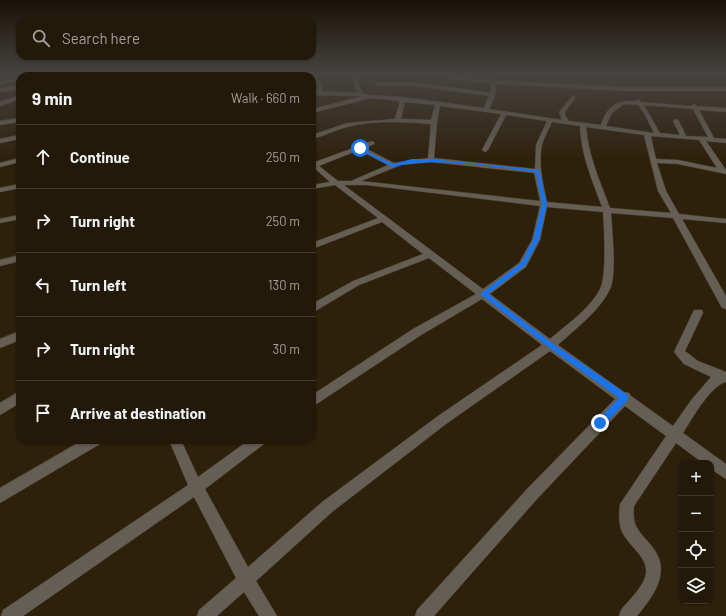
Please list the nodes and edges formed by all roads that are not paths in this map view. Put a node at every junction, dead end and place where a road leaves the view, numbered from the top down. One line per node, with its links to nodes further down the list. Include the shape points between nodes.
1 (348, 102): 9 (street)
2 (402, 102): 13 (street)
3 (427, 102): 6 (street)
4 (489, 102): 10 (street)
5 (570, 102): 19 (street, via 562,112)
6 (438, 103): 10 (street); 17 (street)
7 (640, 103): 8 (street); 21 (street, via 619,103 607,117); 23 (street)
8 (694, 106): 11 (street); 29 (street)
9 (316, 110)
10 (486, 110): 12 (street)
11 (726, 110)
12 (504, 113): 14 (street); 33 (street)
13 (398, 120): 17 (street); 24 (street, via 348,125)
14 (550, 120): 19 (street); 42 (street, via 539,145)
15 (16, 121): 18 (street)
16 (676, 121): 26 (street)
17 (434, 122): 34 (street)
18 (0, 123)
19 (568, 123): 20 (street)
20 (583, 125): 21 (street); 49 (street, via 584,142 591,168)
21 (603, 128): 22 (street)
22 (647, 134): 23 (street); 36 (street)
23 (658, 135): 26 (street)
24 (316, 136)
25 (16, 138): 28 (street)
26 (684, 138): 27 (street)
27 (701, 139): 29 (street); 41 (street)
28 (0, 140)
29 (712, 140): 30 (street)
30 (726, 141)
31 (372, 143): 32 (street)
32 (360, 148): 37 (street); 39 (street)
33 (484, 150)
34 (431, 160): 39 (street); 42 (street)
35 (16, 161): 38 (street)
36 (653, 161): 41 (street, via 678,162); 51 (street, via 662,191)
37 (316, 163)
38 (0, 165)
39 (392, 165): 43 (street)
40 (316, 166): 44 (street)
41 (724, 170)
42 (538, 171): 48 (street)
43 (352, 182): 44 (street); 48 (street)
44 (336, 183): 46 (street); 52 (street)
45 (16, 187): 47 (street)
46 (316, 187)
47 (0, 190)
48 (544, 204): 49 (street); 59 (street, via 536,240 523,265)
49 (607, 210): 51 (street); 65 (street, via 609,261 606,288 592,307)
50 (16, 218): 53 (street)
51 (676, 218): 54 (street); 60 (street)
52 (384, 219): 55 (street); 56 (street)
53 (0, 221)
54 (726, 221)
55 (316, 244)
56 (431, 254): 59 (street); 61 (street, via 356,283)
57 (16, 259): 58 (street)
58 (0, 264)
59 (483, 294): 65 (street); 69 (street, via 417,332)
60 (726, 305)
61 (316, 307)
62 (698, 313): 66 (street, via 679,352 692,362)
63 (16, 337): 64 (street)
64 (0, 344)
65 (550, 344): 67 (street); 78 (street, via 442,420 327,507)
66 (725, 377): 71 (street, via 715,380)
67 (625, 397): 71 (street); 82 (street, via 532,494)
68 (16, 399): 70 (street)
69 (316, 399)
70 (0, 410)
71 (675, 433): 75 (street); 83 (street, via 628,504 626,523 630,533 651,556 654,566 652,581)
72 (88, 444): 77 (street)
73 (177, 444): 76 (street)
74 (254, 444): 76 (street)
75 (726, 472)
76 (195, 488): 78 (street); 79 (street)
77 (0, 496)
78 (246, 581): 80 (street); 81 (street)
79 (9, 616)
80 (205, 616)
81 (270, 616)
82 (423, 616)
83 (627, 616)

